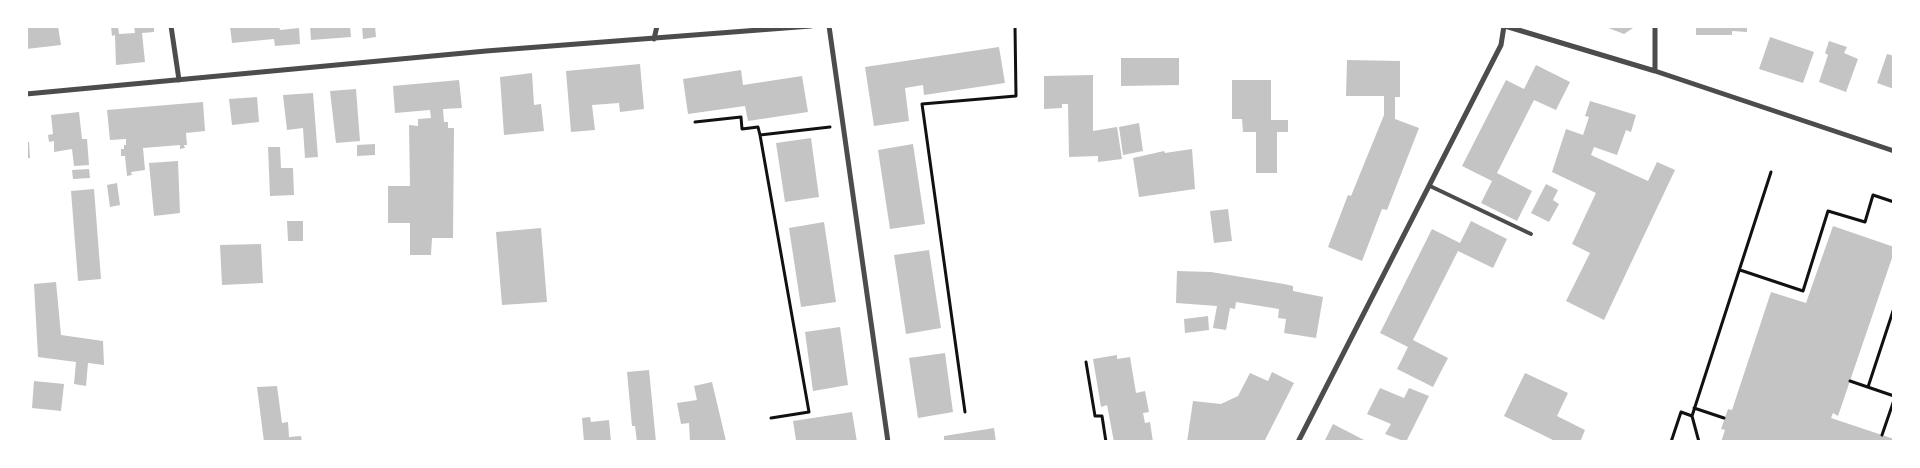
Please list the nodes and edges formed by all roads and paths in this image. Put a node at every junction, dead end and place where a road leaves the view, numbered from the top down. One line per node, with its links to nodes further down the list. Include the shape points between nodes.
1 (171, 26): 10 (street)
2 (657, 26): 8 (street)
3 (811, 26): 8 (street)
4 (829, 26): 13 (street)
5 (1015, 26): 28 (path, via 1016,96 922,104)
6 (1505, 26): 9 (street); 17 (street, via 1501,45)
7 (1656, 26): 9 (street)
8 (654, 40): 10 (street, via 513,48)
9 (1655, 71): 15 (street)
10 (179, 80): 11 (street)
11 (26, 94)
12 (695, 122): 14 (path, via 741,117 742,129 758,127)
13 (844, 126): 14 (path); 33 (street)
14 (760, 136): 30 (path, via 809,412)
15 (1894, 151)
16 (1771, 172): 20 (path)
17 (1430, 186): 19 (lane); 35 (street)
18 (1894, 202): 20 (path, via 1873,195 1865,222 1828,211 1803,292)
19 (1531, 234)
20 (1740, 270): 27 (path)
21 (1894, 308): 24 (path)
22 (1086, 362): 34 (path, via 1095,416 1102,416)
23 (1850, 381): 24 (path)
24 (1868, 387): 25 (path)
25 (1894, 396)
26 (1894, 400): 32 (path)
27 (1694, 408): 29 (path); 31 (path)
28 (965, 412)
29 (1692, 416): 36 (path, via 1681,412); 37 (path)
30 (771, 418)
31 (1724, 418)
32 (1882, 435)
33 (888, 442)
34 (1106, 442)
35 (1298, 442)
36 (1671, 442)
37 (1699, 442)

